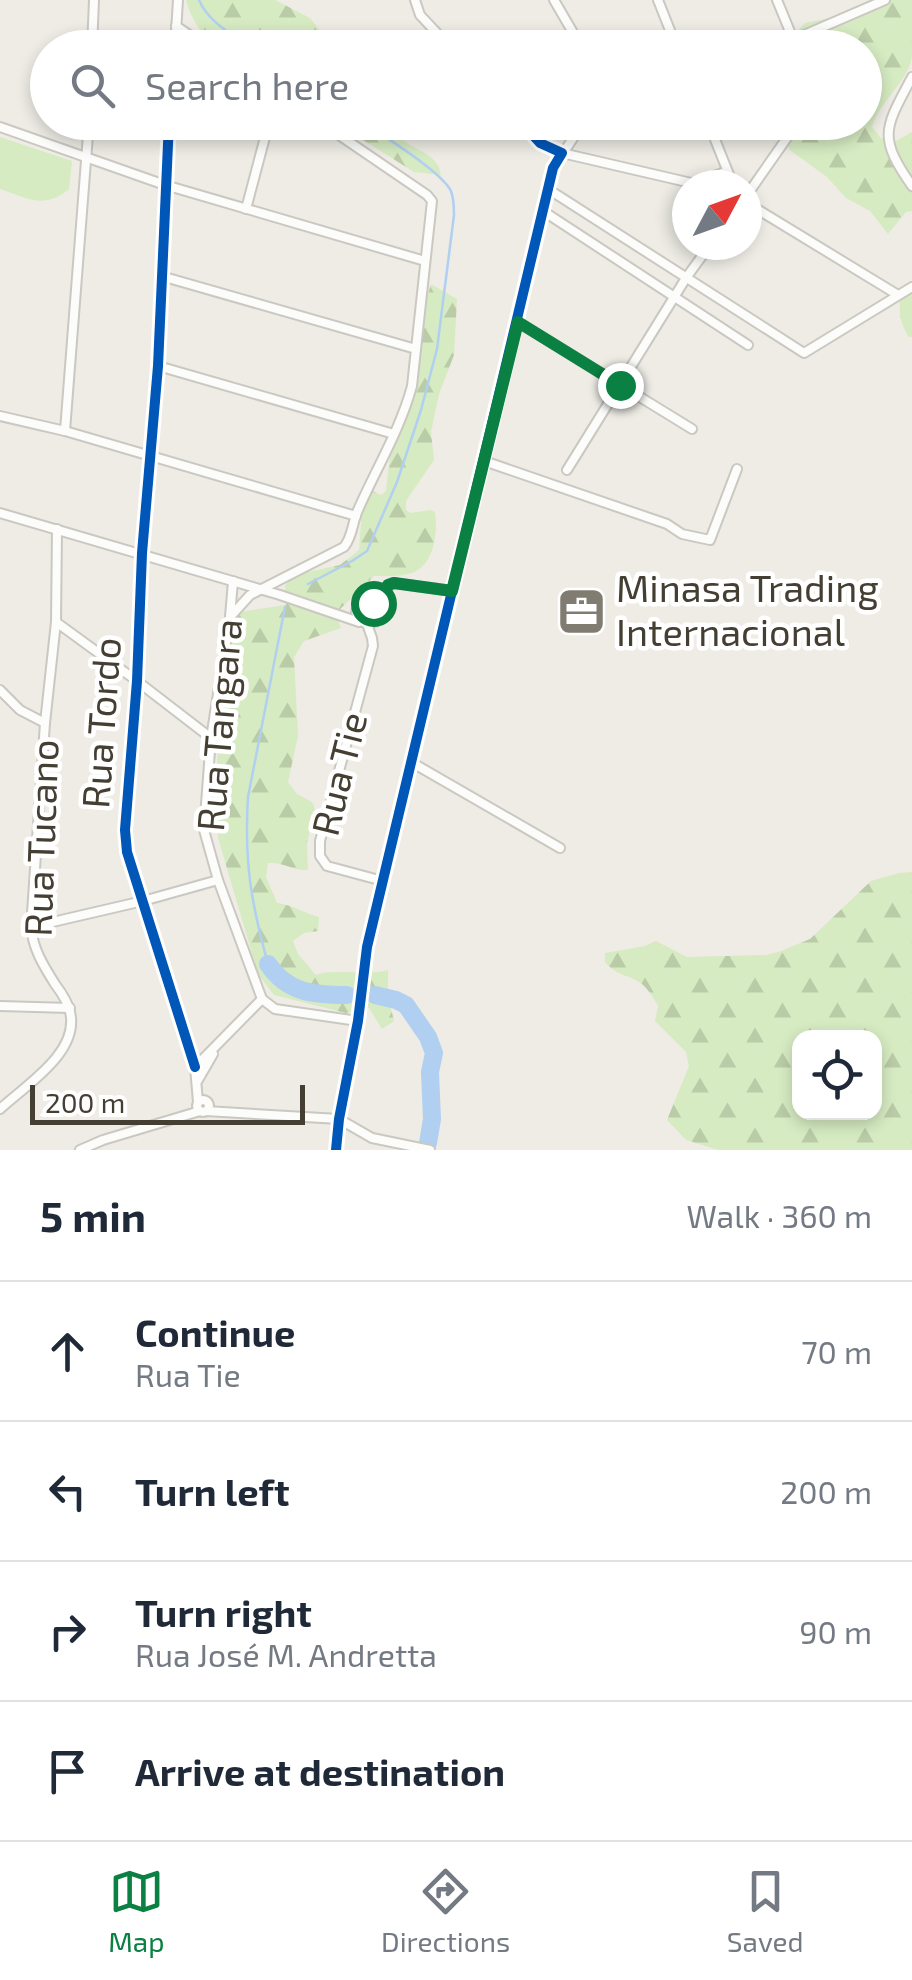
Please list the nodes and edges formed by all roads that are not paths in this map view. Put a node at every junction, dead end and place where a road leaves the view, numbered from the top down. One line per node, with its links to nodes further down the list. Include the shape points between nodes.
1 (94, 0): 9 (street)
2 (178, 0): 8 (street)
3 (415, 0): 12 (street)
4 (554, 0): 13 (street)
5 (658, 0): 14 (street)
6 (777, 0): 15 (street)
7 (884, 0): 16 (street)
8 (176, 26): 10 (street); 11 (street)
9 (93, 30)
10 (176, 30)
11 (182, 30)
12 (434, 30)
13 (572, 30)
14 (670, 30)
15 (790, 30)
16 (815, 30)
17 (912, 77): 37 (street, via 889,122 888,143)
18 (0, 127): 19 (street)
19 (30, 138)
20 (36, 140): 30 (street)
21 (88, 140): 30 (street)
22 (168, 140): 36 (street, Rua Tordo)
23 (264, 140): 40 (street)
24 (347, 140): 43 (street, via 432,201)
25 (538, 140): 29 (street)
26 (571, 140): 29 (street)
27 (715, 140): 31 (street)
28 (787, 140): 35 (street)
29 (562, 153): 34 (street); 38 (street)
30 (87, 158): 36 (street); 56 (street)
31 (723, 160): 32 (street); 33 (street)
32 (718, 170)
33 (727, 170)
34 (672, 178)
35 (762, 179)
36 (165, 185): 40 (street); 44 (street, Rua Tordo)
37 (912, 186)
38 (548, 189): 41 (street); 45 (street)
39 (762, 208): 47 (street)
40 (246, 209): 43 (street)
41 (543, 211): 48 (street); 49 (street)
42 (699, 260): 45 (street)
43 (426, 261): 51 (street)
44 (161, 276): 51 (street); 52 (street, Rua Tordo)
45 (686, 278): 47 (street, via 804,353); 48 (street)
46 (912, 287): 47 (street)
47 (898, 295)
48 (674, 297): 50 (street); 53 (street)
49 (518, 322): 53 (street); 59 (street)
50 (748, 345)
51 (416, 349): 57 (street, via 412,386)
52 (158, 366): 57 (street); 58 (street, Rua Tordo)
53 (620, 385): 55 (street); 61 (street)
54 (0, 416): 56 (street)
55 (692, 429)
56 (65, 431): 58 (street)
57 (394, 434): 63 (street)
58 (150, 456): 63 (street); 65 (street, Rua Tordo)
59 (484, 461): 60 (street, via 710,540); 70 (street)
60 (737, 469)
61 (567, 470)
62 (0, 513): 64 (street)
63 (356, 516): 66 (street, via 344,547)
64 (57, 529): 65 (street); 76 (street, Rua Tucano)
65 (142, 553): 67 (street); 78 (street, Rua Tordo)
66 (285, 576): 69 (street); 71 (street)
67 (233, 581): 69 (street); 75 (street, Rua Tangara)
68 (388, 585): 70 (street); 72 (street); 73 (street)
69 (260, 589): 71 (street); 75 (street)
70 (452, 591): 82 (street)
71 (280, 595): 74 (street)
72 (361, 605): 73 (street, via 373,603); 74 (street); 77 (street, via 357,616)
73 (378, 610): 77 (street, via 375,622)
74 (332, 613): 77 (street)
75 (230, 617): 81 (street, Rua Tangara)
76 (56, 622): 78 (street); 80 (street, Rua Tucano)
77 (365, 624): 85 (street, Rua Tie, via 372,646 320,856 328,866)
78 (137, 681): 81 (street); 86 (street, Rua Tordo, via 125,830)
79 (0, 690): 80 (street)
80 (45, 723): 87 (street, Rua Tucano)
81 (211, 738): 84 (street, Rua Tangara, via 204,830)
82 (412, 762): 83 (street); 85 (street)
83 (560, 848)
84 (218, 880): 86 (street); 88 (street, Rua Tangara)
85 (383, 881): 91 (street)
86 (143, 901): 87 (street); 93 (street, Rua Tordo)
87 (31, 927): 90 (street, Rua Tucano, via 33,944)
88 (262, 999): 91 (street, via 276,1009); 92 (street)
89 (0, 1006): 90 (street)
90 (70, 1008): 98 (street, via 72,1026 58,1057)
91 (358, 1021): 99 (street)
92 (221, 1042): 94 (street); 96 (street)
93 (187, 1045): 94 (street); 95 (street, Rua Tordo)
94 (209, 1052): 95 (street)
95 (195, 1067): 96 (street, Rua Tordo)
96 (198, 1081): 97 (street, Rua Tordo)
97 (203, 1106): 99 (street, via 219,1113); 100 (street)
98 (0, 1108)
99 (339, 1119): 101 (street); 102 (street, via 372,1138)
100 (82, 1149)
101 (336, 1150)
102 (430, 1150)

